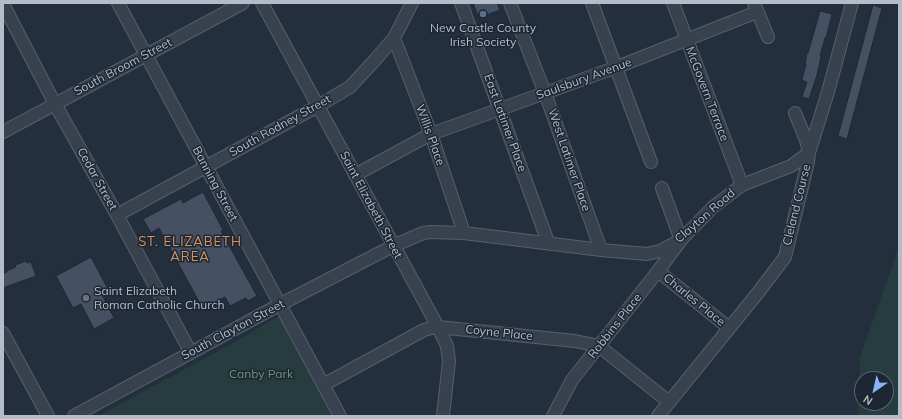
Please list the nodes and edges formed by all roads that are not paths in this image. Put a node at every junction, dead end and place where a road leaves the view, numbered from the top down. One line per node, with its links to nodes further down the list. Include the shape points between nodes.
1 (118, 3): 15 (street, Banning Street)
2 (243, 3): 15 (street, South Broom Street)
3 (262, 3): 19 (street, Saint Elizabeth Street)
4 (412, 3): 13 (street, South Rodney Street)
5 (461, 3): 20 (street, East Latimer Place)
6 (510, 3): 17 (street, West Latimer Place)
7 (592, 3): 16 (street)
8 (673, 3): 14 (street, McGovern Terrace)
9 (852, 3): 24 (street)
10 (3, 4): 18 (street, Cedar Street)
11 (756, 8): 12 (street); 14 (street, Saulsbury Avenue)
12 (768, 37)
13 (394, 38): 19 (street, South Rodney Street, via 350,87); 23 (street, Willis Place)
14 (686, 40): 16 (street, Saulsbury Avenue); 28 (street, McGovern Terrace)
15 (146, 55): 18 (street, South Broom Street); 26 (street, Banning Street)
16 (617, 67): 17 (street, Saulsbury Avenue); 25 (street)
17 (545, 93): 20 (street, Saulsbury Avenue); 35 (street, West Latimer Place)
18 (55, 104): 22 (street, South Broom Street); 30 (street, Cedar Street)
19 (318, 106): 26 (street, South Rodney Street); 27 (street, Saint Elizabeth Street)
20 (500, 110): 23 (street, Saulsbury Avenue); 33 (street, East Latimer Place)
21 (795, 113): 24 (street)
22 (3, 132)
23 (430, 134): 27 (street, Saulsbury Avenue); 31 (street, Willis Place)
24 (809, 153): 28 (street, Clayton Road, via 791,166); 39 (street, Cleland Course, via 785,257)
25 (651, 162)
26 (206, 167): 30 (street, South Rodney Street); 37 (street, Banning Street)
27 (355, 175): 34 (street, Saint Elizabeth Street)
28 (742, 185): 32 (street, Clayton Road, via 713,207)
29 (662, 188): 32 (street)
30 (117, 215): 42 (street, Cedar Street)
31 (464, 233): 33 (street, Clayton Road); 34 (street, Clayton Road, via 423,233)
32 (681, 240): 35 (street, Clayton Road, via 660,251 647,254); 36 (street, Robbins Place)
33 (548, 242): 35 (street, Clayton Road)
34 (393, 246): 37 (street, South Clayton Street); 38 (street, Saint Elizabeth Street)
35 (601, 250)
36 (658, 271): 39 (street, Charles Place); 41 (street, Robbins Place)
37 (279, 305): 42 (street, South Clayton Street); 43 (street, Banning Street)
38 (438, 327): 41 (street, Coyne Place, via 575,341); 43 (street, Coyne Place, via 424,330); 48 (street, Saint Elizabeth Street, via 447,346 449,361)
39 (729, 328): 44 (street)
40 (3, 333): 45 (street)
41 (599, 346): 44 (street, Coyne Place); 49 (street, Robbins Place, via 572,380)
42 (191, 353): 46 (street, South Clayton Street)
43 (323, 385): 47 (street, Banning Street)
44 (669, 402): 50 (street)
45 (48, 416)
46 (74, 416)
47 (340, 416)
48 (443, 416)
49 (553, 416)
50 (658, 416)

